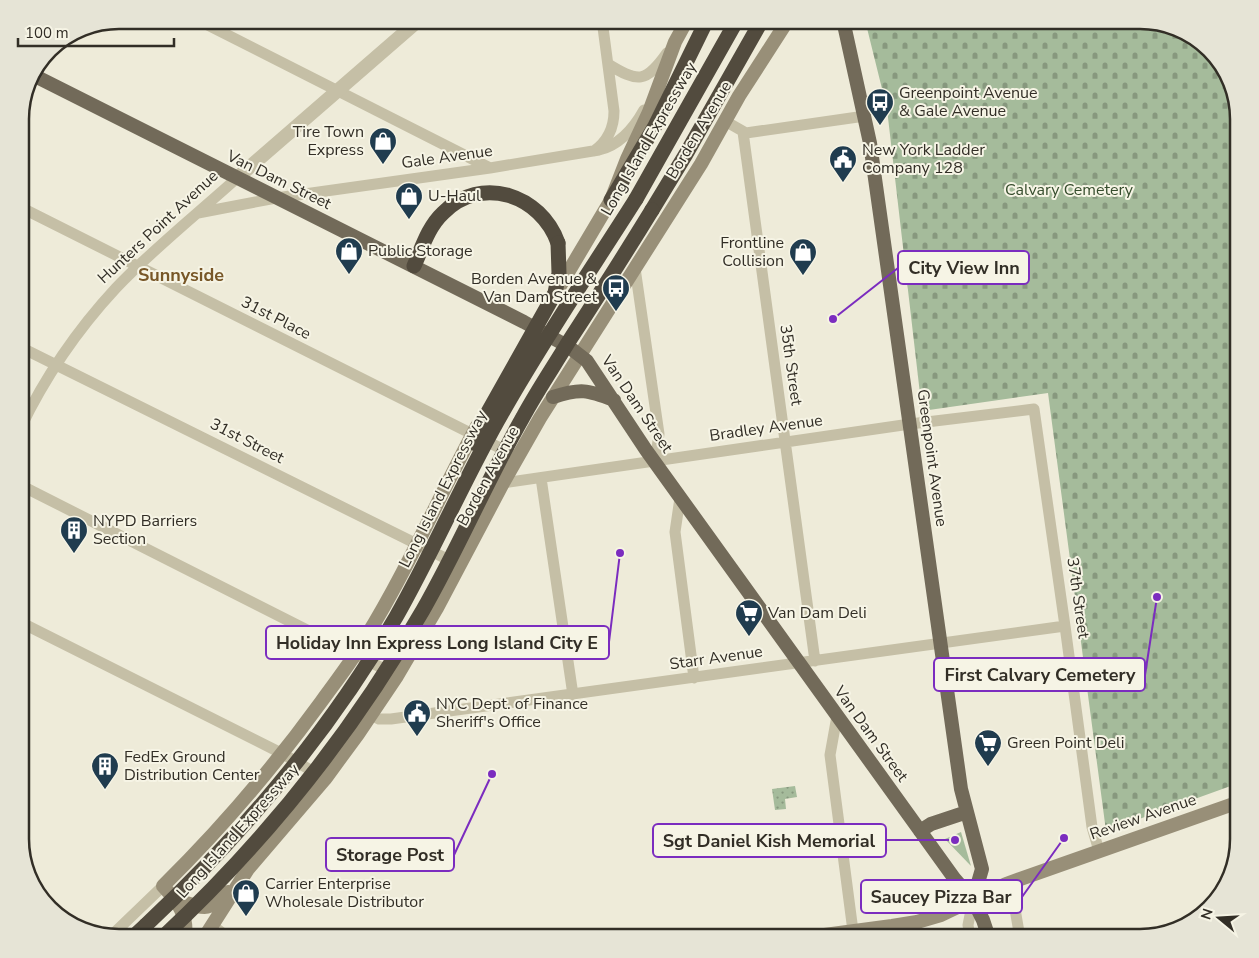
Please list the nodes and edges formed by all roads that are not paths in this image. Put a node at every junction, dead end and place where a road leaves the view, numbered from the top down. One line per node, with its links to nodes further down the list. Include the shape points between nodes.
1 (216, 29): 16 (street)
2 (408, 29): 16 (street, Hunters Point Avenue)
3 (603, 29): 12 (street)
4 (682, 29): 11 (main road)
5 (703, 29): 24 (highway, via 655,126)
6 (732, 29): 47 (highway, Long Island Expressway, bridge, via 636,199 512,396)
7 (757, 29): 13 (highway, Long Island Expressway)
8 (765, 29): 13 (highway)
9 (782, 29): 18 (main road, Borden Avenue)
10 (845, 29): 17 (main road, Greenpoint Avenue)
11 (675, 42): 12 (street, via 658,67 646,76 627,75); 14 (main road)
12 (608, 64): 20 (street, via 613,122 607,138)
13 (734, 70): 75 (highway, Long Island Expressway, bridge, via 652,210 524,414 433,593 396,655 321,764 275,821)
14 (663, 75): 20 (street, Gale Avenue, via 641,116 626,135 610,147); 24 (main road, Borden Avenue)
15 (39, 78): 22 (main road, Van Dam Street)
16 (337, 90): 21 (street); 22 (street, Hunters Point Avenue)
17 (865, 116): 19 (street); 38 (main road, Greenpoint Avenue)
18 (725, 121): 19 (street); 29 (main road, Borden Avenue)
19 (743, 132): 40 (street, 35th Street)
20 (592, 152): 21 (street, Gale Avenue)
21 (490, 168): 23 (street, Gale Avenue)
22 (237, 178): 23 (main road, Van Dam Street); 26 (street, Hunters Point Avenue)
23 (276, 198): 26 (street, Gale Avenue); 28 (main road, Van Dam Street)
24 (611, 200): 30 (main road, Borden Avenue)
25 (29, 212): 27 (street, 31st Place)
26 (198, 213): 27 (street, Hunters Point Avenue)
27 (138, 266): 33 (street, Hunters Point Avenue, via 96,310); 39 (street, 31st Place)
28 (414, 266): 30 (main road, Van Dam Street); 47 (highway, bridge, via 438,218 457,201 477,193 500,194 528,204 546,220 558,244 560,272 555,293 487,414)
29 (636, 268): 32 (main road, Borden Avenue); 42 (street, via 659,434)
30 (535, 328): 32 (main road, Van Dam Street); 39 (main road, Borden Avenue)
31 (29, 350): 33 (street, 31st Street)
32 (580, 355): 34 (main road, Borden Avenue); 35 (main road, Van Dam Street)
33 (56, 364): 37 (street, Hunters Point Avenue); 48 (street, 31st Street)
34 (553, 397): 35 (main road, via 586,390); 41 (main road, Borden Avenue)
35 (614, 400): 42 (main road, Van Dam Street)
36 (1034, 409): 38 (street, Bradley Avenue); 50 (street, 37th Street)
37 (29, 412)
38 (910, 424): 40 (street, Bradley Avenue); 52 (main road, Greenpoint Avenue)
39 (473, 434): 41 (street, 31st Place); 48 (main road, Borden Avenue)
40 (786, 442): 42 (street, Bradley Avenue); 54 (street, 35th Street)
41 (518, 457): 44 (main road, Borden Avenue)
42 (655, 462): 43 (street, Bradley Avenue); 46 (main road, Van Dam Street)
43 (541, 478): 44 (street, Bradley Avenue); 58 (street)
44 (504, 483): 49 (main road, Borden Avenue)
45 (29, 490): 53 (street)
46 (680, 498): 55 (main road, Van Dam Street); 57 (street, via 675,532)
47 (449, 517): 74 (highway, Long Island Expressway, bridge, via 383,638 308,748 224,848)
48 (418, 544): 49 (street, 31st Street); 53 (main road, Borden Avenue)
49 (460, 565): 56 (main road, Borden Avenue)
50 (1066, 626): 52 (street, Starr Avenue); 66 (street, 37th Street, via 1092,827)
51 (29, 627): 61 (street)
52 (940, 644): 54 (street, Starr Avenue); 64 (main road, Greenpoint Avenue)
53 (355, 654): 56 (street); 61 (main road, Borden Avenue)
54 (815, 661): 55 (street, Starr Avenue)
55 (798, 663): 57 (street, Starr Avenue); 60 (main road, Van Dam Street)
56 (398, 676): 59 (main road, Borden Avenue)
57 (694, 678): 58 (street, Starr Avenue)
58 (573, 694): 59 (street, Starr Avenue, via 391,719)
59 (371, 715): 62 (main road, Borden Avenue)
60 (837, 716): 65 (main road, Van Dam Street); 79 (street, via 830,755)
61 (283, 754): 62 (street); 69 (main road, Borden Avenue, via 233,814)
62 (325, 779): 67 (main road, Borden Avenue)
63 (1230, 805): 66 (main road, Review Avenue)
64 (967, 812): 65 (main road, via 930,824); 71 (main road, Greenpoint Avenue, via 982,869)
65 (920, 831): 71 (main road, Van Dam Street)
66 (1099, 851): 68 (main road, Review Avenue)
67 (238, 883): 70 (main road, via 207,908); 72 (main road, Borden Avenue)
68 (1006, 884): 71 (main road, Review Avenue); 83 (street)
69 (163, 886): 70 (main road); 73 (street, Borden Avenue)
70 (176, 899): 72 (main road); 76 (main road)
71 (973, 900): 80 (main road, Review Avenue, via 917,922); 81 (street, Greenpoint Avenue); 82 (main road)
72 (212, 925): 77 (main road, Borden Avenue); 78 (street)
73 (118, 929)
74 (141, 929)
75 (171, 929)
76 (184, 929)
77 (210, 929)
78 (217, 929)
79 (853, 929)
80 (867, 929)
81 (969, 929)
82 (985, 929)
83 (1018, 929)

